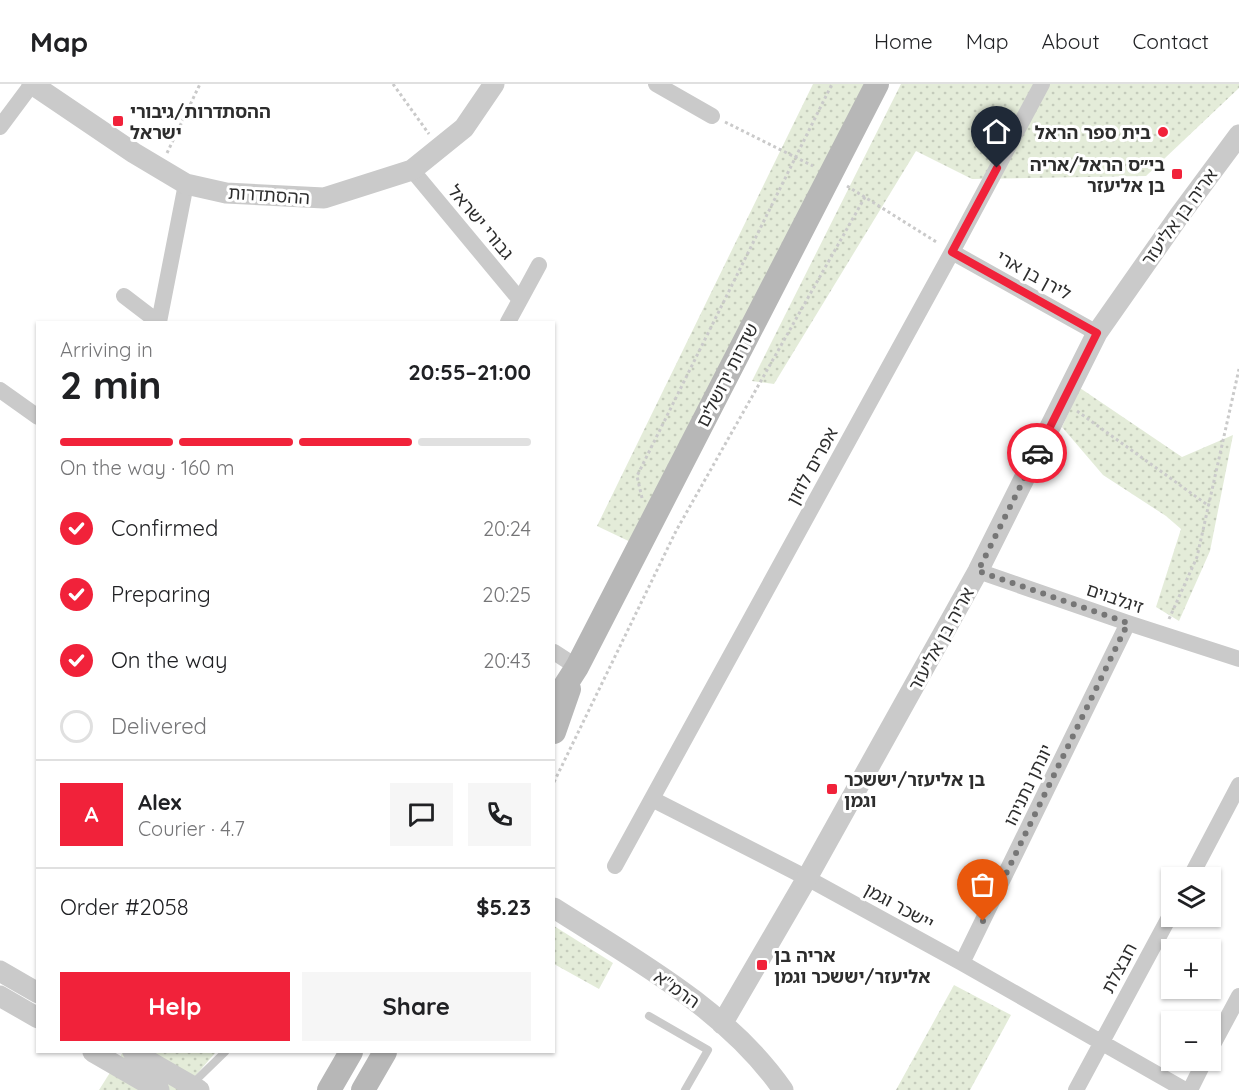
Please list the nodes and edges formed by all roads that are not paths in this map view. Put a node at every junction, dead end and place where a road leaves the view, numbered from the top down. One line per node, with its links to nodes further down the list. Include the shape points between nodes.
1 (32, 84): 7 (street); 10 (street, ההסתדרות)
2 (494, 84): 9 (street, ההסתדרות, via 464,128)
3 (656, 84): 6 (street)
4 (877, 84): 25 (main road, שדרות ירושלים)
5 (1042, 84): 11 (street, אפרים לוזון)
6 (712, 116)
7 (0, 127)
8 (1239, 135): 18 (street, אריה בן אליעזר)
9 (412, 170): 10 (street, ההסתדרות, via 324,198 226,193); 14 (street, גבורי ישראל)
10 (186, 184): 16 (street)
11 (952, 252): 18 (street, לירן בן ארי); 29 (street, אפרים לוזון)
12 (539, 265): 14 (street, גבורי ישראל)
13 (124, 296): 15 (street)
14 (520, 300): 17 (street, גבורי ישראל)
15 (157, 321)
16 (158, 321)
17 (509, 321)
18 (1097, 333): 21 (street, אריה בן אליעזר)
19 (0, 390): 20 (street)
20 (36, 416)
21 (978, 571): 22 (street, זיגלבוים); 32 (street, אריה בן אליעזר)
22 (1128, 623): 24 (street, זיגלבוים); 35 (street, יונתן נתניהו)
23 (555, 653): 25 (street)
24 (1239, 659)
25 (577, 667): 26 (main road, שדרות ירושלים); 27 (main road, שדרות ירושלים)
26 (555, 701)
27 (555, 729)
28 (1239, 785): 31 (street)
29 (652, 799): 30 (street, אפרים לוזון); 32 (street, יישכר וגמן)
30 (615, 866)
31 (1196, 867)
32 (807, 878): 35 (street, יישכר וגמן); 42 (street, אריה בן אליעזר)
33 (555, 909): 42 (street, הרמ"א, via 693,1000)
34 (1164, 927): 44 (street, חבצלת)
35 (962, 963): 44 (street, יישכר וגמן)
36 (0, 971): 37 (street)
37 (36, 992)
38 (0, 996): 41 (street)
39 (1239, 996): 43 (street)
40 (649, 1016): 55 (lane, via 708,1050)
41 (36, 1017)
42 (722, 1024): 56 (street, הרמ"א, via 769,1069)
43 (1221, 1030)
44 (1101, 1043): 57 (street, חבצלת); 58 (street, יישכר וגמן)
45 (96, 1053): 49 (street)
46 (224, 1053): 51 (lane)
47 (350, 1053): 53 (main road)
48 (384, 1053): 54 (main road)
49 (137, 1068): 51 (street); 52 (street)
50 (1199, 1071): 58 (street)
51 (195, 1088)
52 (159, 1090)
53 (329, 1090)
54 (363, 1090)
55 (685, 1090)
56 (783, 1090)
57 (1076, 1090)
58 (1188, 1090)

